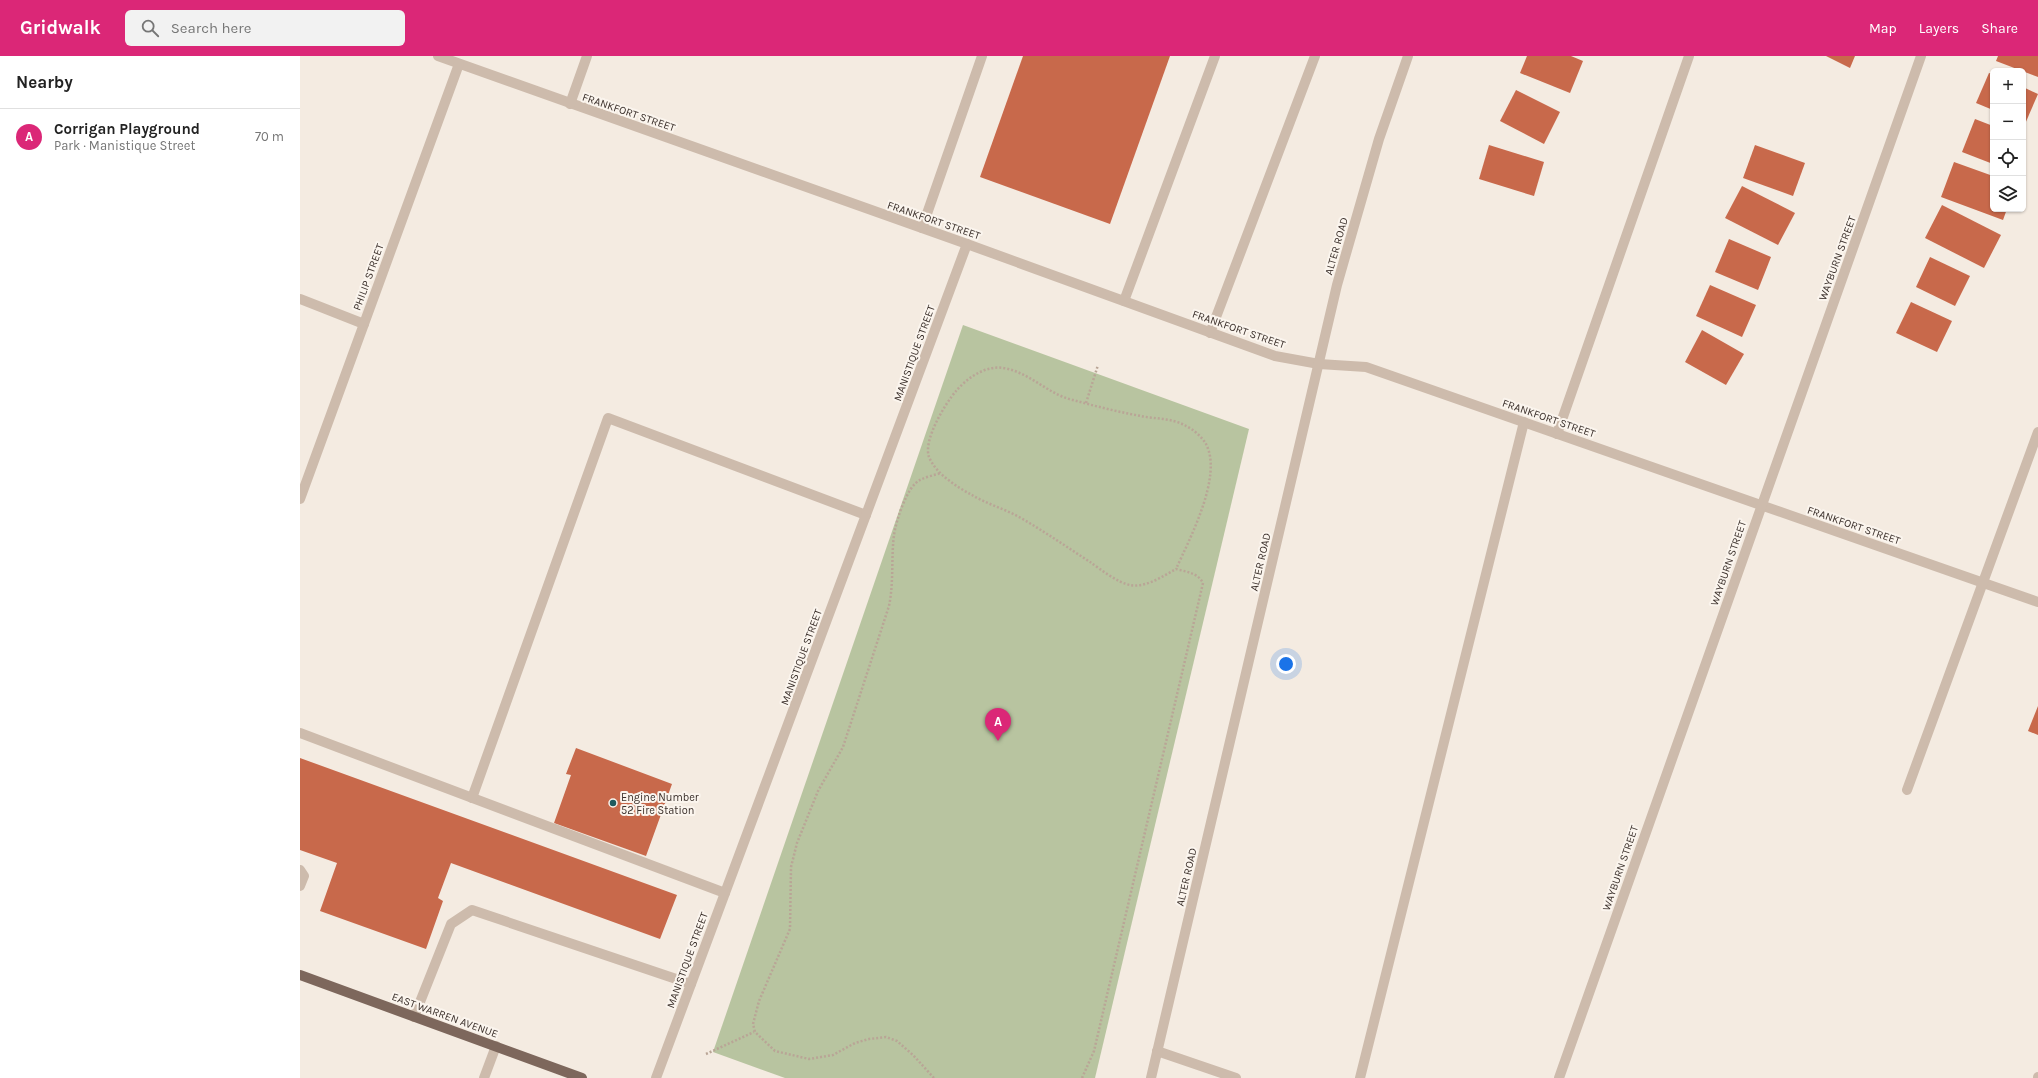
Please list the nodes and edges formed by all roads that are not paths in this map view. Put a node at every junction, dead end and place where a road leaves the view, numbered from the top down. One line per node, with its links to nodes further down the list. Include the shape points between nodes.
1 (438, 56): 9 (street, FRANKFORT STREET)
2 (587, 56): 10 (street)
3 (982, 56): 11 (street)
4 (1215, 56): 14 (street)
5 (1315, 56): 16 (street)
6 (1408, 56): 17 (street, ALTER ROAD, via 1379,140 1337,285)
7 (1689, 56): 20 (street)
8 (1921, 56): 22 (street, WAYBURN STREET)
9 (459, 64): 10 (street, FRANKFORT STREET); 15 (street, PHILIP STREET)
10 (570, 104): 11 (street, FRANKFORT STREET)
11 (922, 228): 12 (street, FRANKFORT STREET)
12 (967, 244): 14 (street, FRANKFORT STREET); 23 (street, MANISTIQUE STREET)
13 (300, 299): 15 (street)
14 (1124, 301): 16 (street, FRANKFORT STREET)
15 (364, 324): 21 (street, PHILIP STREET)
16 (1210, 333): 17 (street, FRANKFORT STREET, via 1275,356)
17 (1319, 364): 18 (street, FRANKFORT STREET, via 1366,367); 36 (street, ALTER ROAD)
18 (1524, 422): 20 (street, FRANKFORT STREET); 42 (street)
19 (2038, 432): 24 (street)
20 (1557, 434): 22 (street, FRANKFORT STREET)
21 (300, 499)
22 (1762, 505): 24 (street, FRANKFORT STREET); 43 (street, WAYBURN STREET)
23 (866, 515): 28 (street, via 608,418); 31 (street, MANISTIQUE STREET)
24 (1984, 583): 25 (street, FRANKFORT STREET); 27 (street)
25 (2038, 602)
26 (300, 733): 28 (street)
27 (1907, 790)
28 (472, 798): 31 (street)
29 (300, 870): 30 (street, via 304,876)
30 (300, 886)
31 (725, 893): 33 (street, MANISTIQUE STREET)
32 (300, 975): 34 (main road, EAST WARREN AVENUE)
33 (691, 984): 34 (street, via 472,910 451,924); 39 (street, MANISTIQUE STREET)
34 (414, 1017): 35 (main road, EAST WARREN AVENUE)
35 (496, 1046): 37 (street); 38 (main road, EAST WARREN AVENUE)
36 (1158, 1051): 40 (street, ALTER ROAD); 41 (street)
37 (484, 1078)
38 (582, 1078)
39 (656, 1078)
40 (1151, 1078)
41 (1236, 1078)
42 (1360, 1078)
43 (1559, 1078)

